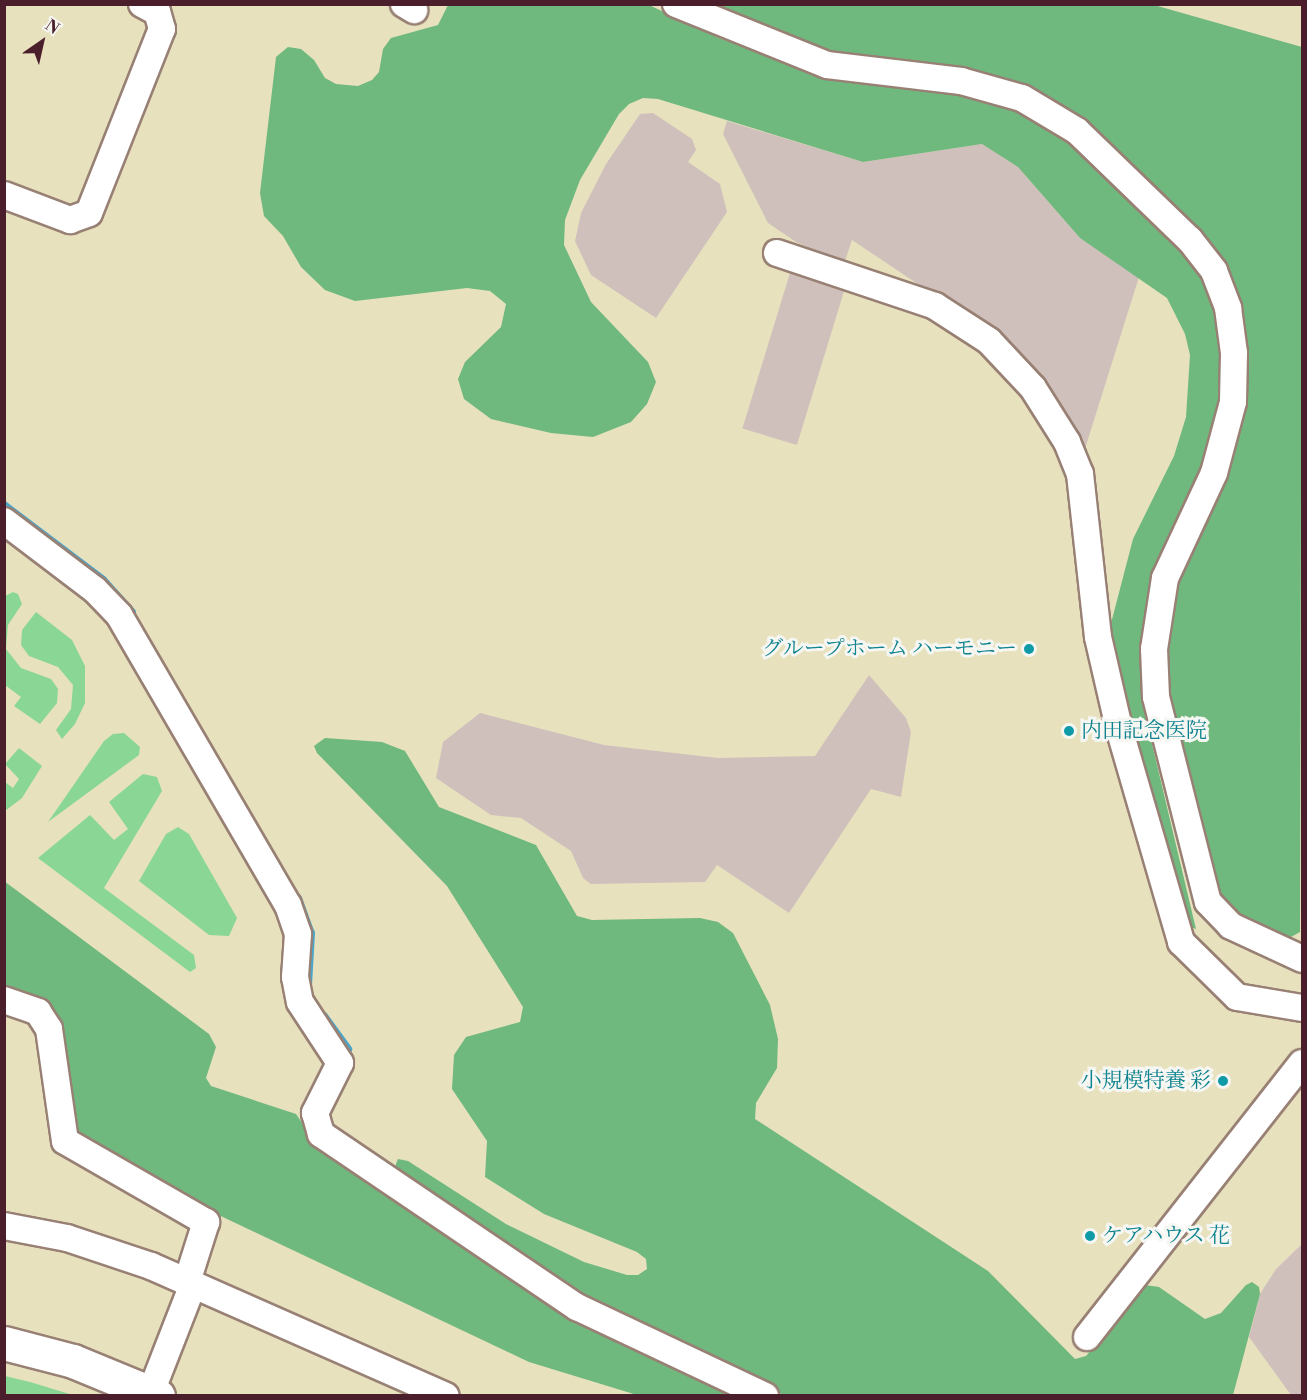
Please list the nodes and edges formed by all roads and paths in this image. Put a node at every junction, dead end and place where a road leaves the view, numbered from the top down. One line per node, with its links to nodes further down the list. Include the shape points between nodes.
1 (142, 4): 3 (street, via 157,12 162,29 89,213 70,220)
2 (676, 4): 6 (street, via 827,64 961,81 1023,98 1077,131 1190,240 1214,271 1228,308 1234,353 1233,402 1214,473 1165,578 1154,649 1156,697 1208,902 1231,926)
3 (4, 195)
4 (777, 253): 8 (street, via 934,306 989,341 1033,388 1067,442 1080,474 1098,637 1119,728 1181,942 1237,997)
5 (4, 521): 16 (street, via 95,590 119,615 288,906 298,934 295,977 300,1002 340,1063 315,1113 321,1134 577,1307)
6 (1302, 959)
7 (4, 1000): 11 (street, via 38,1012 49,1029 65,1141 206,1222)
8 (1302, 1008)
9 (1302, 1063): 12 (street)
10 (4, 1226): 11 (street, via 110,1251)
11 (190, 1283): 14 (street); 15 (street)
12 (1087, 1337)
13 (4, 1343): 14 (street, via 73,1361)
14 (153, 1394)
15 (446, 1395)
16 (765, 1395)

